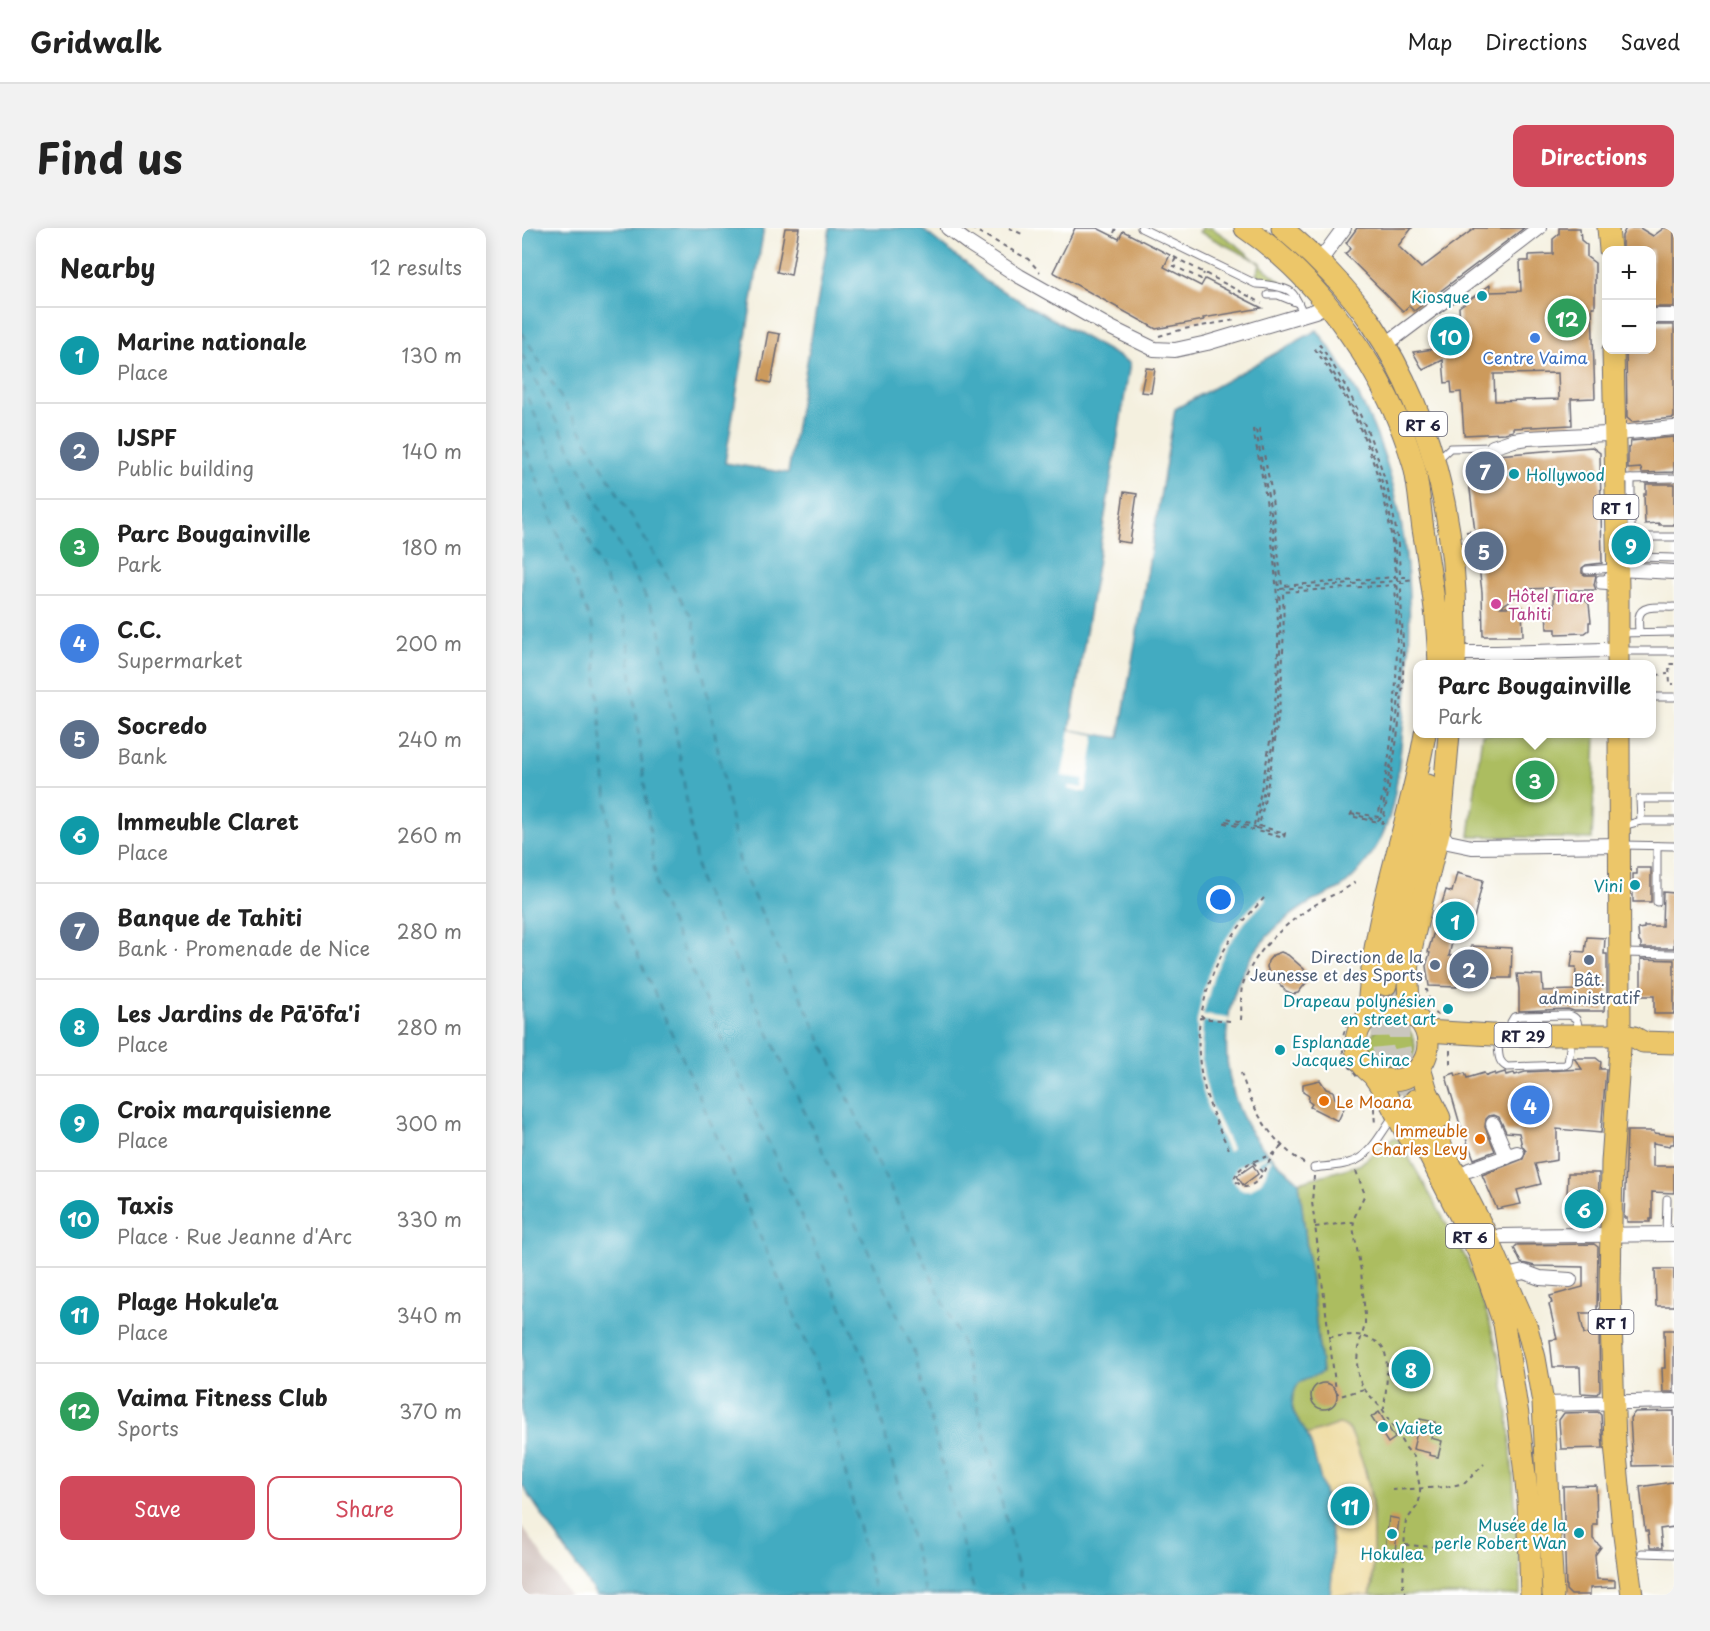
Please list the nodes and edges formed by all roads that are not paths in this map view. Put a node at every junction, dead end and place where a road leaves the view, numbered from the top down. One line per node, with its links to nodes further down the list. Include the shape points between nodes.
1 (948, 228): 12 (street, via 1019,276 1154,349 1185,348)
2 (1141, 228): 12 (lane, via 1256,284 1289,290)
3 (1245, 228): 11 (main road, RT 6, via 1265,242)
4 (1282, 228): 9 (main road, RT 6)
5 (1344, 228): 9 (street)
6 (1539, 228): 15 (street)
7 (1608, 228): 8 (main road)
8 (1610, 246)
9 (1318, 262): 15 (main road, RT 6)
10 (1268, 296): 12 (lane, via 1278,295)
11 (1327, 305): 12 (street, via 1315,312); 29 (main road, RT 6, via 1367,359 1398,422 1414,467)
12 (1301, 309)
13 (1656, 316): 14 (street)
14 (1674, 316)
15 (1385, 345): 19 (main road, RT 6)
16 (1613, 354): 18 (main road, RT 1)
17 (1674, 428): 18 (street)
18 (1615, 433): 20 (street, via 1521,439); 22 (main road, RT 1)
19 (1438, 447): 20 (lane); 36 (main road, RT 6, via 1454,587)
20 (1492, 447)
21 (1674, 478): 22 (lane)
22 (1624, 483): 23 (lane); 28 (main road, RT 1)
23 (1631, 537): 24 (lane); 25 (lane, via 1632,551 1638,557)
24 (1674, 537)
25 (1674, 558)
26 (1587, 570): 28 (lane)
27 (1674, 572): 28 (street)
28 (1611, 577): 33 (main road, RT 1)
29 (1434, 601): 35 (main road); 36 (main road, RT 6)
30 (1674, 608): 31 (lane, via 1642,610)
31 (1639, 632): 32 (lane); 33 (lane)
32 (1674, 632)
33 (1618, 649): 34 (lane); 36 (street)
34 (1674, 651)
35 (1430, 660)
36 (1450, 660)
37 (1656, 697): 38 (lane)
38 (1674, 697)
39 (1424, 738): 55 (main road)
40 (1434, 738): 54 (main road, via 1419,834 1398,917)
41 (1448, 738): 54 (main road, via 1405,934)
42 (1449, 738): 47 (main road)
43 (1619, 738): 48 (main road, RT 1)
44 (1674, 799): 45 (lane, via 1640,799)
45 (1641, 821): 46 (lane); 48 (lane)
46 (1674, 821)
47 (1439, 831): 48 (street, via 1448,842 1472,847); 54 (main road)
48 (1620, 836): 49 (lane); 52 (main road, RT 1)
49 (1657, 846): 50 (lane); 51 (lane)
50 (1674, 846)
51 (1657, 902)
52 (1621, 953): 53 (lane); 59 (main road, RT 1)
53 (1674, 954)
54 (1400, 993): 55 (main road, via 1398,1008); 56 (main road)
55 (1360, 1015): 63 (main road, via 1356,1047)
56 (1426, 1031): 61 (main road, RT 29); 62 (main road)
57 (1504, 1041): 58 (main road, RT 29); 58 (lane, via 1514,1017 1568,1015 1578,1021); 61 (main road, RT 29)
58 (1574, 1042): 59 (main road, RT 29)
59 (1620, 1042): 60 (main road, RT 29, via 1634,1049 1643,1042); 69 (main road, RT 1)
60 (1674, 1043)
61 (1449, 1049): 62 (main road, RT 29)
62 (1424, 1061): 63 (main road, via 1411,1075 1395,1080); 67 (main road, via 1433,1104)
63 (1367, 1079): 64 (main road)
64 (1405, 1105): 66 (lane, via 1361,1158); 74 (main road, RT 6, via 1439,1142 1487,1236); 80 (main road, via 1440,1196 1472,1260 1513,1378 1528,1500)
65 (1493, 1124): 67 (street, via 1512,1155)
66 (1314, 1168)
67 (1469, 1170): 71 (main road)
68 (1667, 1199): 70 (lane)
69 (1610, 1234): 70 (street); 71 (street); 76 (main road, RT 1)
70 (1670, 1234)
71 (1500, 1236): 72 (main road)
72 (1511, 1275): 73 (street, via 1524,1272 1540,1278); 74 (main road)
73 (1570, 1280)
74 (1527, 1328): 77 (main road, RT 6)
75 (1674, 1401): 76 (street)
76 (1614, 1402): 77 (street); 78 (main road, RT 1, via 1618,1486)
77 (1543, 1404): 81 (main road, RT 6)
78 (1633, 1554): 79 (lane); 82 (main road, RT 1)
79 (1674, 1554)
80 (1531, 1595)
81 (1553, 1595)
82 (1632, 1595)

